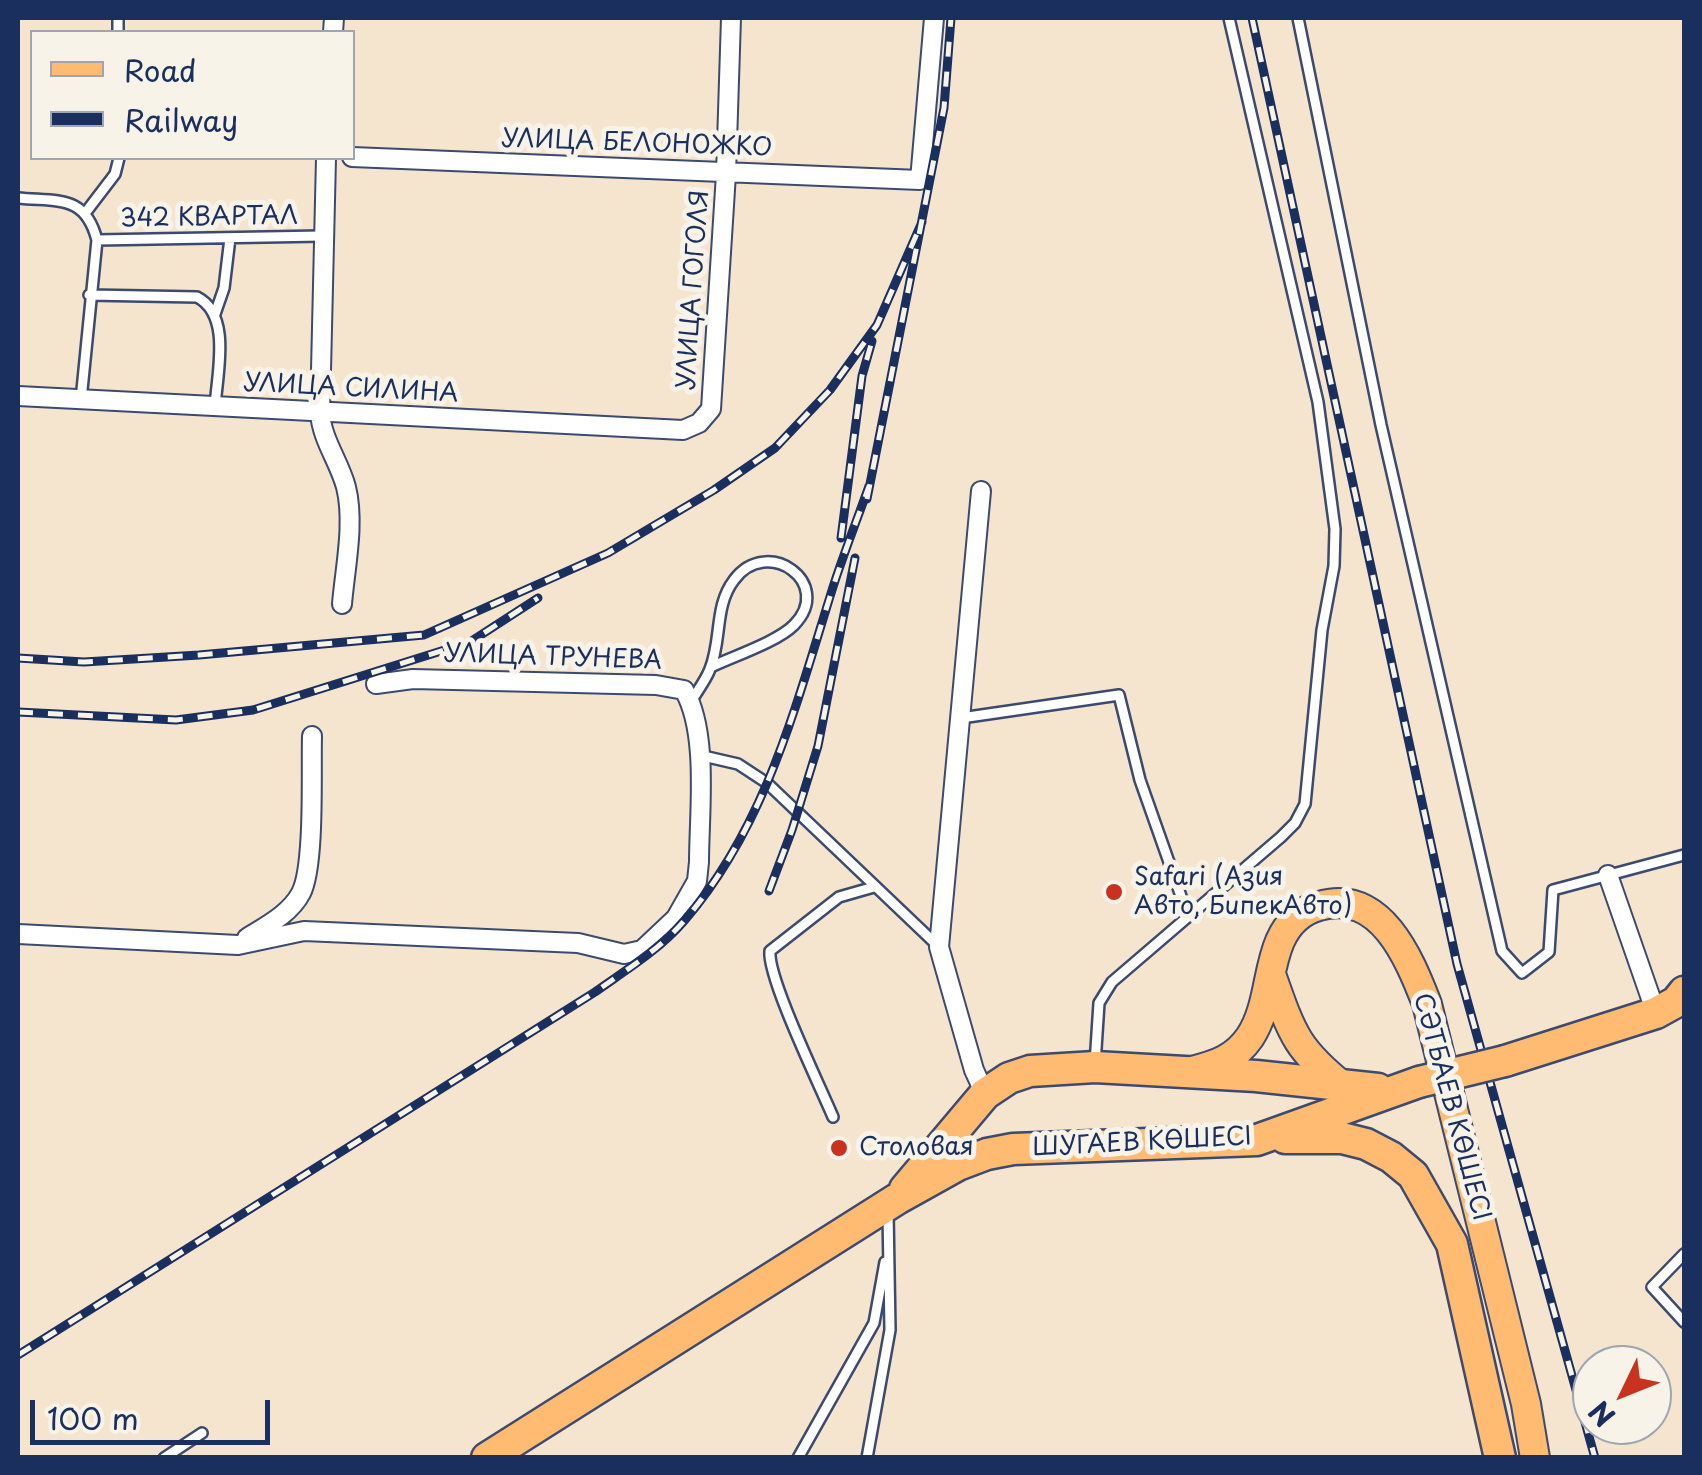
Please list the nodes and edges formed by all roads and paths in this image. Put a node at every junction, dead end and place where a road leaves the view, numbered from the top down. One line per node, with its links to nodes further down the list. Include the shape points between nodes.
1 (732, 18): 8 (street, УЛИЦА ГОГОЛЯ)
2 (934, 18): 8 (street, УЛИЦА БЕЛОНОЖКО, via 920,180)
3 (1229, 18): 32 (lane, via 1318,402 1334,566 1305,804 1281,837)
4 (1298, 18): 30 (lane, via 1381,424 1502,951 1522,972 1548,952 1554,890)
5 (355, 156): 8 (street, УЛИЦА БЕЛОНОЖКО)
6 (118, 160): 10 (lane, 342 КВАРТАЛ)
7 (326, 160): 11 (street)
8 (726, 174): 20 (street, УЛИЦА ГОГОЛЯ, via 710,409)
9 (18, 198): 10 (lane, via 75,204)
10 (86, 212): 13 (lane)
11 (322, 236): 12 (lane, 342 КВАРТАЛ); 19 (street)
12 (230, 238): 13 (lane, 342 КВАРТАЛ); 15 (lane)
13 (97, 240): 14 (lane)
14 (89, 296): 15 (lane, via 197,297); 17 (lane)
15 (216, 314): 18 (lane)
16 (18, 396): 17 (street, УЛИЦА СИЛИНА)
17 (81, 400): 18 (street, УЛИЦА СИЛИНА)
18 (216, 407): 19 (street, УЛИЦА СИЛИНА)
19 (320, 413): 20 (street, УЛИЦА СИЛИНА); 22 (street, via 346,487)
20 (682, 430)
21 (980, 491): 26 (street)
22 (342, 604)
23 (711, 667): 23 (lane, via 723,600 736,576 760,562 789,567 804,582 808,601 801,616 791,628); 25 (lane)
24 (376, 684): 25 (street, УЛИЦА ТРУНЕВА, via 413,679 656,685 684,690)
25 (691, 702): 28 (street)
26 (958, 718): 32 (lane, via 1120,695 1140,780); 35 (street)
27 (312, 736): 34 (street, via 302,892)
28 (698, 754): 31 (lane, via 738,764 767,783); 34 (street, via 697,882 676,918 642,950 624,954 578,943 304,931)
29 (1684, 855): 30 (lane)
30 (1608, 874): 38 (street)
31 (874, 887): 35 (lane); 45 (lane, via 839,897 770,951 777,985)
32 (1188, 916): 39 (lane, via 1112,982 1100,1003)
33 (18, 934): 34 (street)
34 (238, 945)
35 (939, 947): 44 (street)
36 (1272, 977): 40 (main road, СӘТБАЕВ КӨШЕСІ, via 1250,1036 1223,1064); 43 (main road, via 1310,1061); 58 (main road, СӘТБАЕВ КӨШЕСІ, via 1281,938 1294,918 1331,902 1363,908 1385,924 1410,960 1427,1004)
37 (1684, 992): 38 (highway, ШУГАЕВ КӨШЕСІ)
38 (1656, 1013): 42 (highway, ШУГАЕВ КӨШЕСІ, bridge)
39 (1095, 1067): 40 (highway, ШУГАЕВ КӨШЕСІ); 44 (highway, ШУГАЕВ КӨШЕСІ, via 1030,1070)
40 (1185, 1072): 41 (highway, ШУГАЕВ КӨШЕСІ)
41 (1256, 1076): 43 (highway, ШУГАЕВ КӨШЕСІ); 46 (highway, via 1279,1108 1276,1125)
42 (1404, 1086): 43 (highway, ШУГАЕВ КӨШЕСІ); 46 (highway, ШУГАЕВ КӨШЕСІ)
43 (1345, 1088)
44 (986, 1094): 47 (highway, via 984,1124 995,1141); 48 (highway, ШУГАЕВ КӨШЕСІ)
45 (833, 1117)
46 (1257, 1140): 47 (highway, ШУГАЕВ КӨШЕСІ); 57 (highway, via 1342,1138 1391,1157 1413,1175 1452,1244)
47 (1012, 1149): 48 (highway, ШУГАЕВ КӨШЕСІ, via 958,1164)
48 (892, 1203): 49 (lane); 54 (highway, ШУГАЕВ КӨШЕСІ)
49 (888, 1244): 55 (lane, via 874,1323); 56 (lane, via 890,1330)
50 (1684, 1254): 51 (lane, via 1652,1287)
51 (1684, 1322)
52 (202, 1433): 53 (lane)
53 (164, 1458)
54 (487, 1458)
55 (798, 1458)
56 (867, 1458)
57 (1500, 1458)
58 (1535, 1458)

